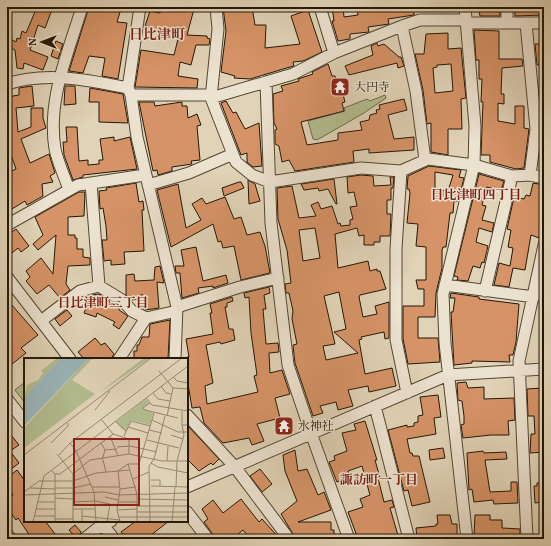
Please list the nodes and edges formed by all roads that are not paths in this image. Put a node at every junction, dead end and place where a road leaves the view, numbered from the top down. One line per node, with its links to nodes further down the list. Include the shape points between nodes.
1 (82, 7): 13 (street)
2 (140, 7): 16 (street)
3 (216, 7): 17 (street, via 218,29)
4 (320, 7): 12 (street)
5 (465, 7): 7 (street)
6 (507, 7): 8 (street)
7 (466, 21): 8 (street); 11 (street, via 420,20); 20 (street, via 475,126)
8 (507, 23): 9 (street)
9 (526, 23): 10 (street); 22 (street, via 536,129)
10 (544, 23)
11 (402, 26): 12 (street); 19 (street, via 416,91)
12 (334, 53): 14 (street, via 293,74)
13 (58, 78): 15 (street, via 24,78); 16 (street, via 87,80); 28 (street, via 53,118 55,150)
14 (266, 82): 17 (street); 26 (street)
15 (7, 84)
16 (129, 91): 17 (street); 25 (street)
17 (212, 96): 18 (street)
18 (233, 154): 25 (street, via 189,173); 26 (street, via 236,162 244,170)
19 (425, 160): 20 (street); 21 (street)
20 (474, 166): 23 (street); 33 (street)
21 (400, 171): 26 (street, via 361,168); 46 (street, via 396,249 396,340)
22 (530, 175): 23 (street); 24 (street)
23 (512, 176): 35 (street)
24 (544, 178)
25 (147, 180): 27 (street); 37 (street)
26 (270, 182): 32 (street, via 271,223)
27 (91, 183): 28 (street, via 78,185); 34 (street)
28 (69, 190): 29 (street)
29 (7, 225)
30 (544, 245): 36 (street)
31 (7, 277): 39 (street)
32 (278, 278): 37 (street, via 240,287); 51 (street, via 288,365)
33 (445, 285): 35 (street); 45 (street, via 443,301)
34 (99, 286): 38 (street); 39 (street, via 80,291)
35 (485, 290): 36 (street)
36 (534, 297): 44 (street)
37 (177, 309): 38 (street); 42 (street)
38 (146, 318): 41 (street)
39 (41, 321): 40 (street)
40 (69, 358)
41 (120, 358)
42 (175, 358)
43 (544, 369): 44 (street)
44 (519, 370): 45 (street); 65 (street)
45 (448, 375): 46 (street); 64 (street)
46 (407, 393): 48 (street)
47 (7, 399): 50 (street)
48 (375, 406): 51 (street); 63 (street)
49 (188, 416): 52 (street)
50 (24, 421)
51 (311, 434): 52 (street); 62 (street)
52 (235, 467): 53 (street); 61 (street)
53 (188, 487)
54 (188, 513): 60 (street)
55 (104, 522): 58 (street); 59 (street)
56 (7, 534): 57 (street)
57 (11, 539)
58 (84, 539)
59 (114, 539)
60 (208, 539)
61 (289, 539)
62 (349, 539)
63 (409, 539)
64 (467, 539)
65 (528, 539)

